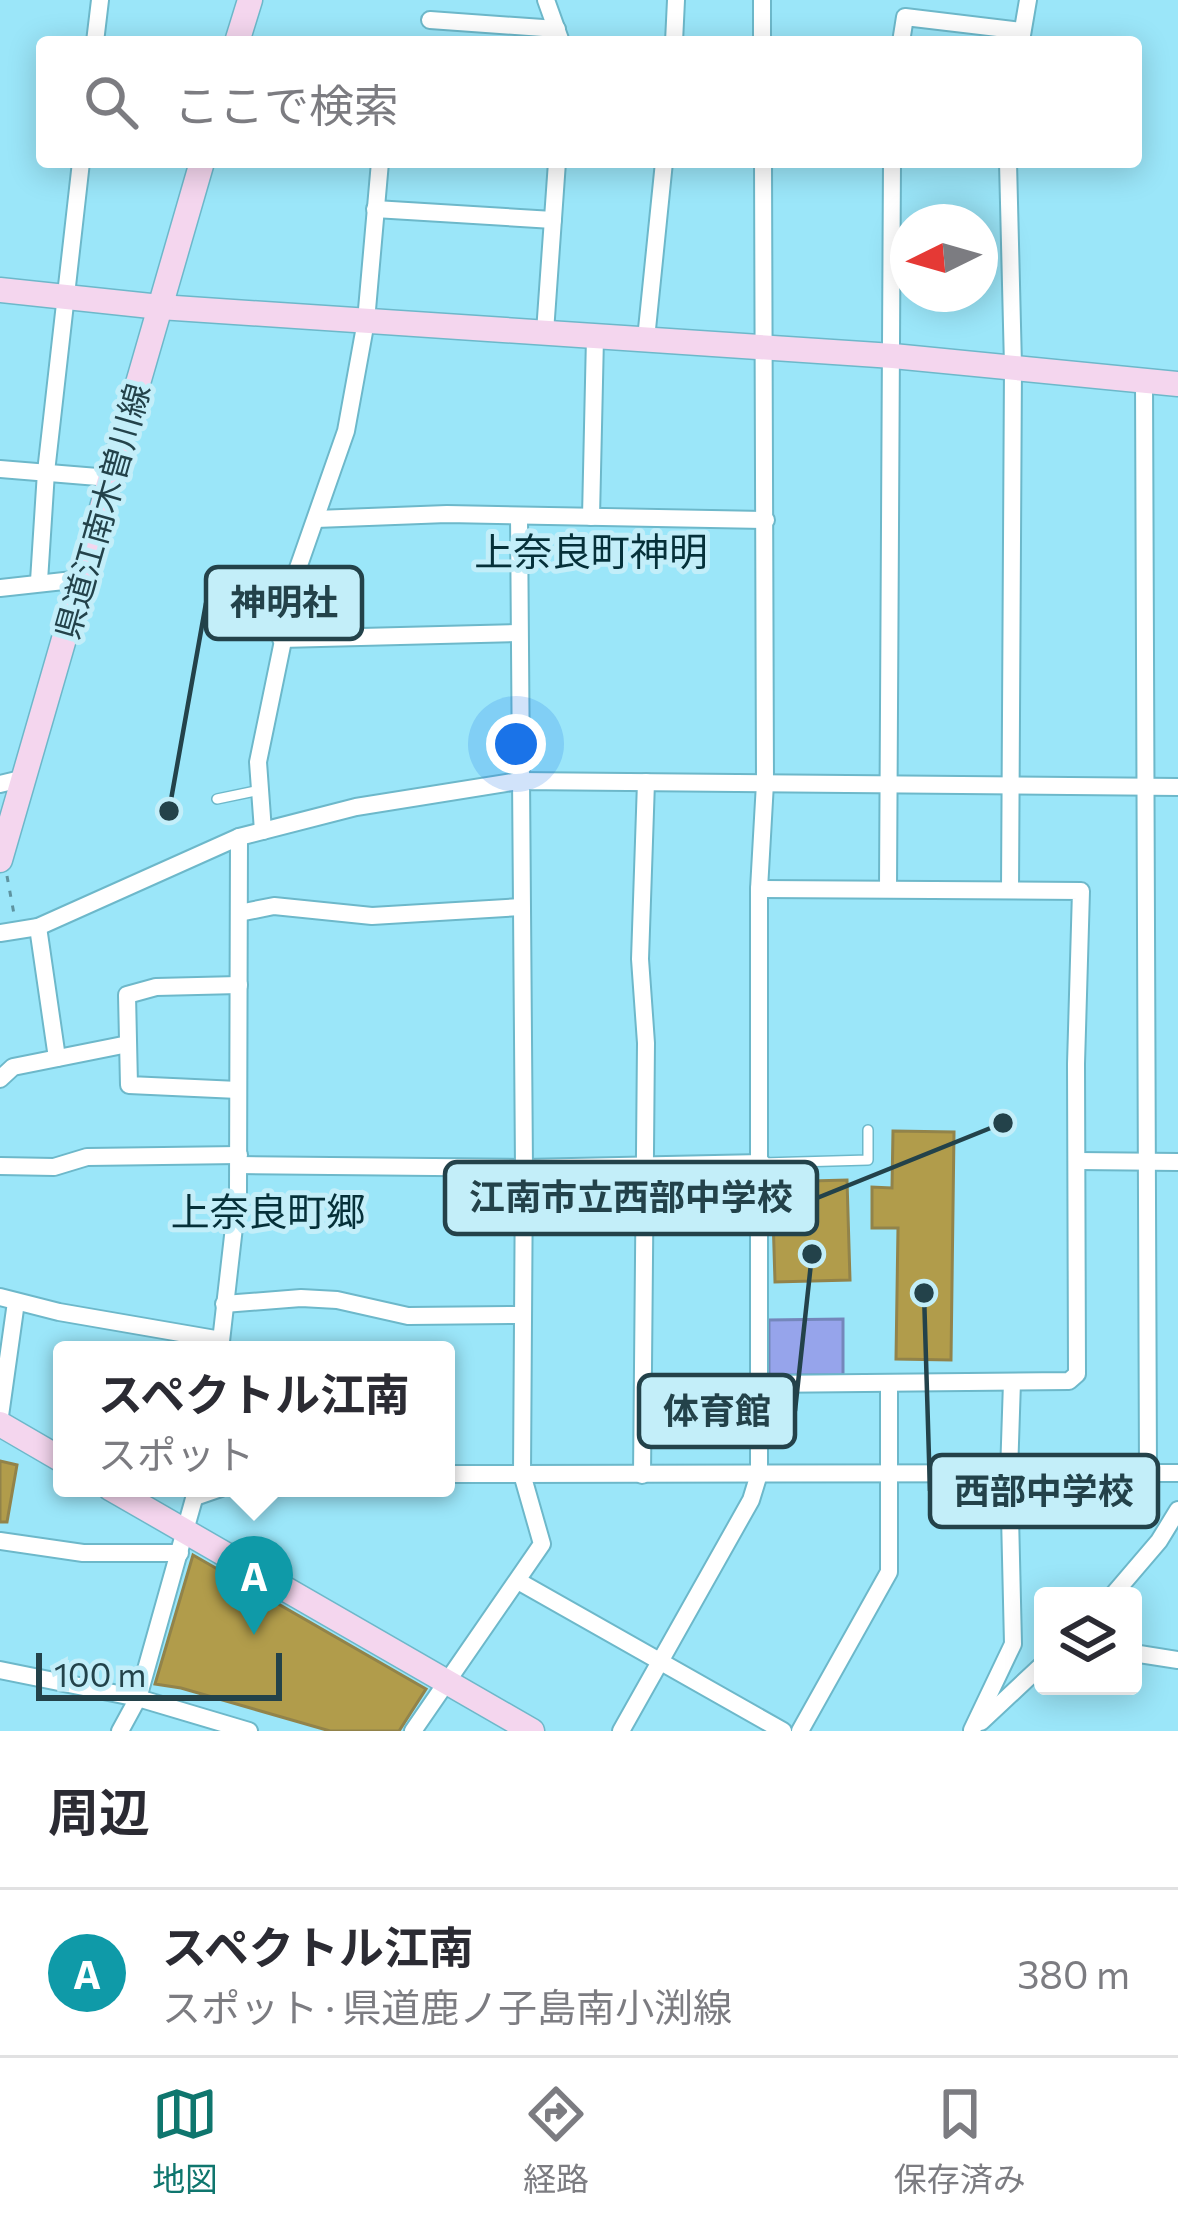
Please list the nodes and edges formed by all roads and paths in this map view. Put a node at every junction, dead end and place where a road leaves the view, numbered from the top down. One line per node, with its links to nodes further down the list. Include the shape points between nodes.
1 (100, 0): 8 (street)
2 (250, 0): 9 (main road)
3 (545, 0): 10 (street)
4 (676, 0): 11 (street)
5 (762, 0): 12 (street)
6 (1028, 0): 15 (street)
7 (430, 20): 10 (street)
8 (96, 36)
9 (239, 36)
10 (559, 36)
11 (674, 36)
12 (762, 36)
13 (902, 36): 14 (street, via 905,17)
14 (1015, 36)
15 (1021, 36)
16 (80, 168): 27 (street)
17 (200, 168): 28 (main road, 県道江南木曽川線)
18 (379, 168): 24 (street)
19 (556, 168): 25 (street)
20 (663, 168): 32 (street)
21 (763, 168): 33 (street)
22 (892, 168): 34 (street)
23 (1008, 168): 35 (street)
24 (375, 209): 25 (street); 29 (street)
25 (553, 220): 30 (street)
26 (0, 290): 27 (main road)
27 (65, 297): 28 (main road); 39 (street)
28 (160, 307): 29 (main road); 40 (main road, 県道江南木曽川線)
29 (366, 321): 30 (main road); 43 (street, via 346,430)
30 (545, 332): 31 (main road)
31 (595, 337): 32 (main road); 42 (street)
32 (646, 339): 33 (main road)
33 (766, 346): 34 (main road); 44 (street)
34 (893, 356): 35 (main road); 54 (street)
35 (1013, 366): 36 (main road); 55 (street)
36 (1144, 381): 37 (main road); 56 (street)
37 (1178, 384)
38 (0, 469): 39 (street)
39 (46, 472): 40 (street); 46 (street)
40 (110, 478): 45 (main road, 県道江南木曽川線)
41 (519, 517): 42 (street); 43 (street); 48 (street)
42 (591, 517): 44 (street)
43 (316, 519): 49 (street)
44 (766, 520): 53 (street)
45 (82, 579): 46 (street); 50 (main road, 県道江南木曽川線)
46 (39, 581): 47 (street)
47 (0, 587)
48 (519, 633): 49 (street); 51 (street)
49 (281, 638): 58 (street)
50 (12, 781): 62 (main road, 県道江南木曽川線)
51 (518, 781): 52 (street); 60 (street); 66 (street)
52 (646, 782): 53 (street); 82 (street)
53 (765, 783): 54 (street); 63 (street)
54 (890, 784): 55 (street); 64 (street)
55 (1010, 785): 56 (street); 65 (street)
56 (1146, 787): 57 (street); 80 (street)
57 (1178, 787)
58 (260, 790): 59 (lane); 60 (street)
59 (217, 799)
60 (263, 831): 61 (street)
61 (239, 837): 67 (street); 68 (street)
62 (3, 841): 69 (path)
63 (760, 889): 64 (street); 79 (street)
64 (888, 889): 65 (street)
65 (1010, 890): 77 (street, via 1081,891)
66 (521, 907): 67 (street, via 372,916 274,906); 83 (street)
67 (239, 913): 70 (street)
68 (38, 927): 69 (street); 72 (street)
69 (8, 932)
70 (239, 985): 71 (street, via 127,995); 74 (street)
71 (128, 1044): 72 (street); 74 (street, via 129,1085)
72 (57, 1058): 73 (street, via 13,1067)
73 (0, 1079)
74 (238, 1090): 76 (street)
75 (868, 1130): 79 (lane, via 868,1160)
76 (239, 1160): 81 (street, via 87,1156 54,1167); 83 (street); 85 (street)
77 (1078, 1161): 80 (street); 89 (street, via 1077,1375)
78 (1178, 1162): 80 (street)
79 (762, 1163): 82 (street); 90 (street)
80 (1148, 1163): 96 (street)
81 (0, 1166)
82 (643, 1166): 83 (street); 101 (street)
83 (524, 1168): 86 (street)
84 (8, 1299): 87 (street); 92 (street)
85 (224, 1304): 86 (street, via 301,1298 408,1316); 88 (street)
86 (521, 1315): 99 (street)
87 (202, 1341)
88 (220, 1341)
89 (1012, 1382): 91 (street); 95 (street)
90 (760, 1384): 91 (street); 100 (street)
91 (890, 1385): 94 (street)
92 (0, 1420): 93 (main road)
93 (53, 1454)
94 (889, 1473): 95 (street); 100 (street); 122 (street, via 889,1572)
95 (1009, 1473): 96 (street); 123 (street, via 1013,1644)
96 (1148, 1473): 97 (street)
97 (1178, 1473)
98 (455, 1474): 99 (street)
99 (522, 1474): 101 (street); 107 (street, via 542,1544)
100 (759, 1474): 101 (street); 110 (street)
101 (642, 1475)
102 (122, 1497): 106 (main road)
103 (195, 1497): 106 (street)
104 (1178, 1510): 108 (street)
105 (0, 1540): 106 (street, via 83,1553)
106 (184, 1542): 114 (main road); 115 (street)
107 (518, 1580): 110 (street); 114 (street)
108 (1120, 1587)
109 (1142, 1654): 111 (street)
110 (661, 1660): 120 (street); 121 (street)
111 (1178, 1660)
112 (0, 1670): 115 (street)
113 (1034, 1672): 123 (street)
114 (448, 1682): 118 (street); 119 (main road)
115 (138, 1698): 116 (street); 117 (street)
116 (120, 1731)
117 (249, 1731)
118 (412, 1731)
119 (532, 1731)
120 (621, 1731)
121 (783, 1731)
122 (800, 1731)
123 (972, 1731)

